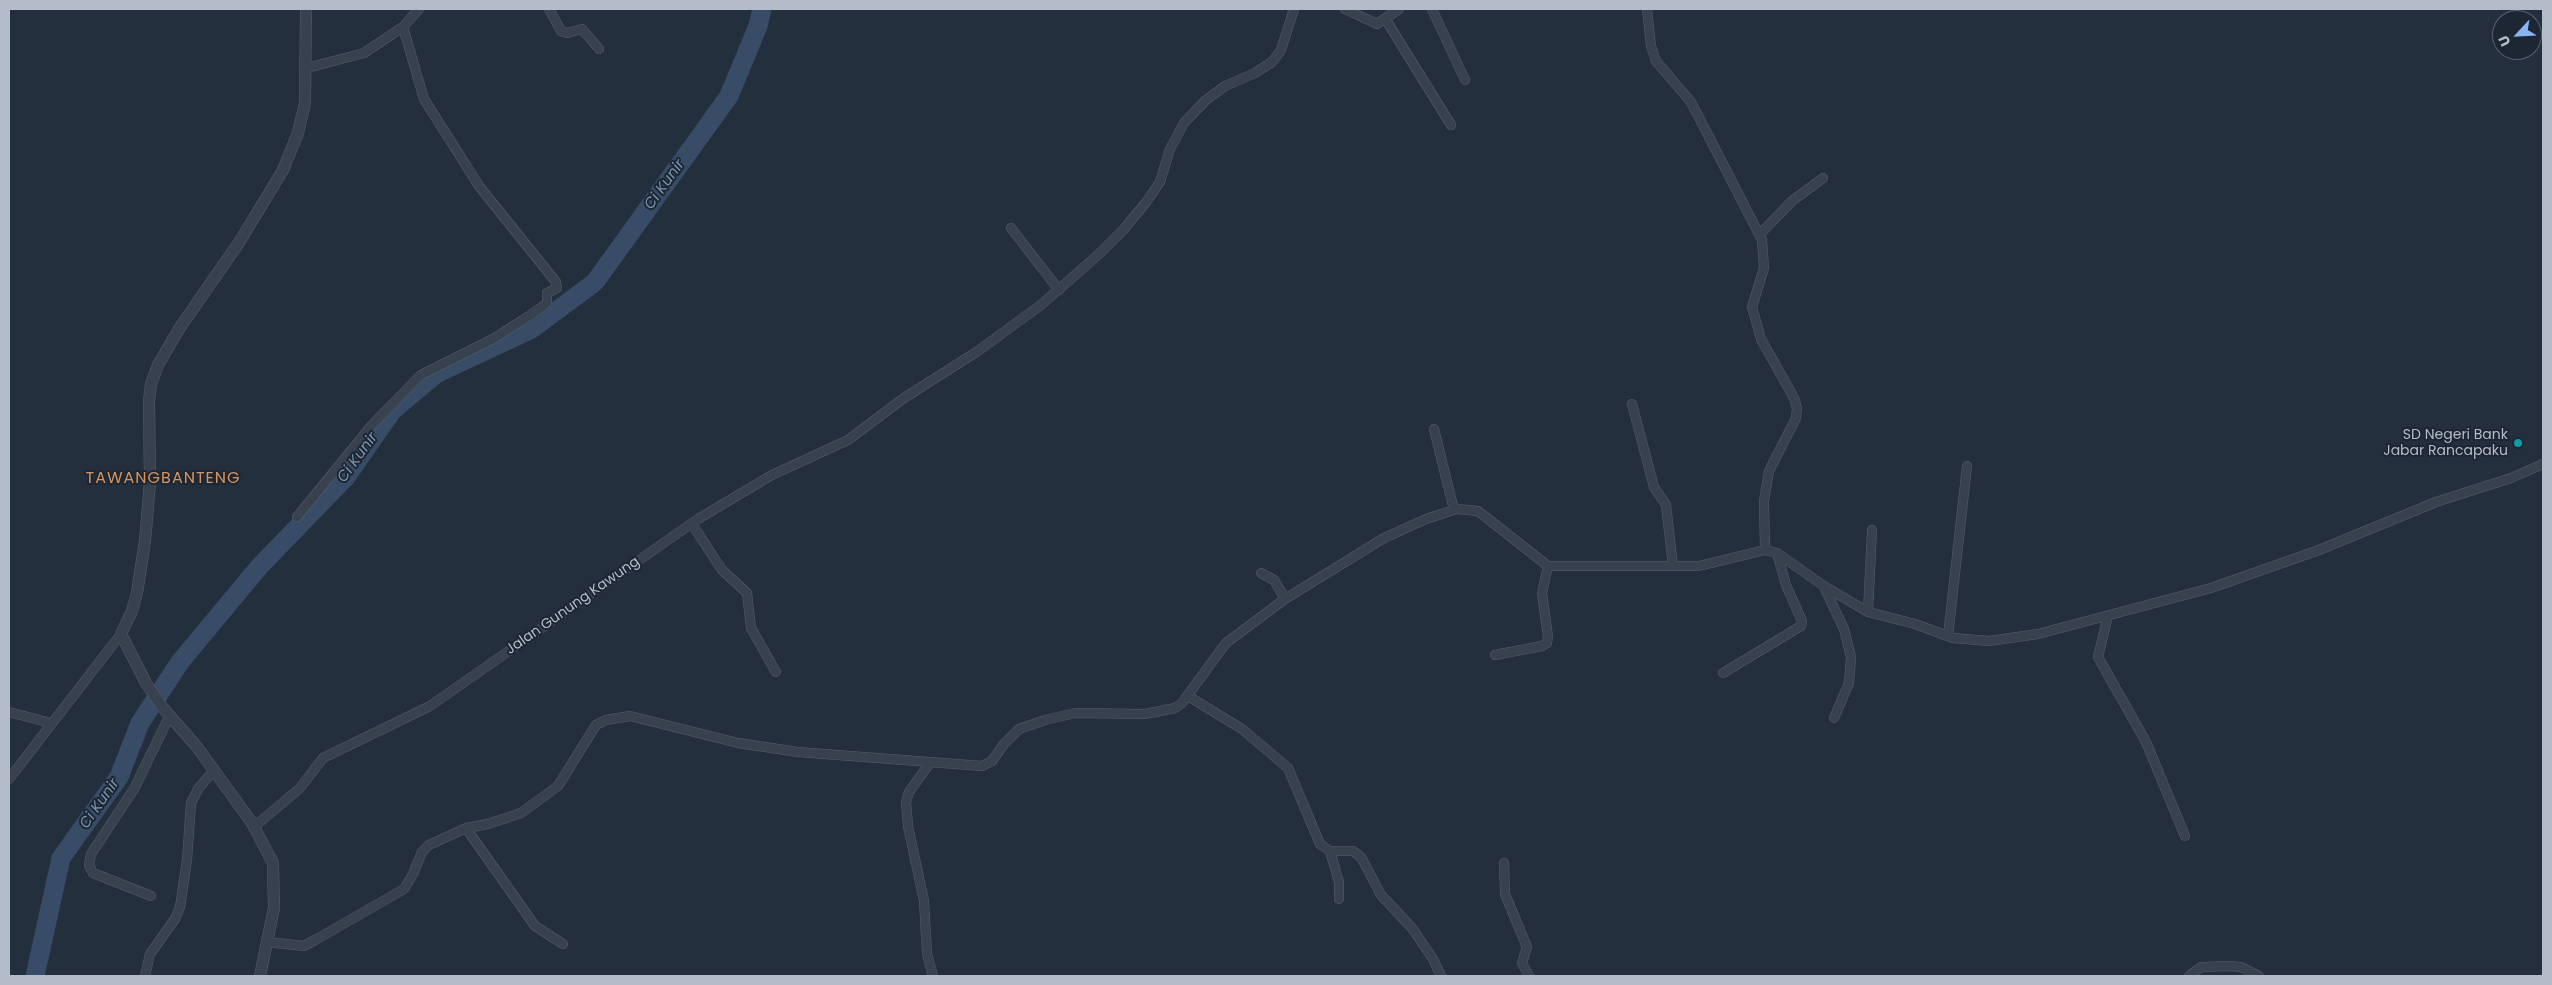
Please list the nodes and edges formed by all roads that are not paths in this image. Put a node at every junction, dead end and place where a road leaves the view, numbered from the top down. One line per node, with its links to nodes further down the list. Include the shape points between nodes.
1 (306, 9): 12 (street)
2 (419, 9): 10 (street)
3 (549, 9): 11 (street, via 562,31 582,29)
4 (1294, 9): 18 (street, Jalan Gunung Kawung, via 1280,50 1272,62 1225,86 1184,123 1170,148 1160,182 1147,201 1118,235)
5 (1345, 9): 9 (street, via 1374,24)
6 (1399, 9): 9 (street)
7 (1432, 9): 13 (street)
8 (1647, 9): 17 (street, via 1656,61 1691,102)
9 (1386, 20): 14 (street)
10 (403, 27): 12 (street, via 364,53); 24 (street, via 424,99 479,186 556,282 557,288 547,293 547,302 526,318 493,339 421,375 372,425)
11 (599, 49)
12 (306, 68): 36 (street, via 305,103 300,126 283,170 240,241 179,329 151,384 150,482 145,541 137,593)
13 (1465, 80)
14 (1451, 125)
15 (1823, 178): 17 (street, via 1792,201)
16 (1011, 228): 18 (street)
17 (1760, 234): 27 (street, via 1764,268 1752,306 1761,339 1794,398 1796,408 1796,418 1769,471 1764,510)
18 (1059, 290): 25 (street, Jalan Gunung Kawung, via 848,440 772,475)
19 (1632, 404): 30 (street, via 1654,487 1666,505)
20 (1434, 430): 23 (street)
21 (2543, 464): 35 (street, via 2235,580)
22 (1967, 466): 37 (street)
23 (1454, 510): 29 (street, via 1478,510); 33 (street, via 1384,538)
24 (297, 517)
25 (692, 524): 39 (street, via 722,570 747,593 751,628); 49 (street, Jalan Gunung Kawung, via 430,706 324,758 300,788)
26 (1872, 530): 34 (street)
27 (1765, 550): 28 (street); 30 (street, via 1738,554 1715,563)
28 (1777, 553): 32 (street); 40 (street, via 1801,626)
29 (1548, 566): 30 (street); 38 (street, via 1542,593 1547,643)
30 (1673, 566)
31 (1261, 573): 33 (street, via 1274,580)
32 (1824, 586): 34 (street); 44 (street, via 1844,629 1852,657 1849,683)
33 (1285, 599): 41 (street, via 1226,643)
34 (1868, 612): 37 (street)
35 (2108, 616): 37 (street, via 2013,638 1989,641); 51 (street, via 2098,657 2146,742)
36 (121, 634): 43 (street, via 146,683); 45 (street)
37 (1948, 636)
38 (1494, 655)
39 (776, 672)
40 (1724, 673)
41 (1188, 696): 46 (street, via 1175,708 1156,712 1075,713 1032,724 1019,729 992,761 982,766); 52 (street, via 1242,729 1288,768 1318,841)
42 (9, 712): 45 (street)
43 (166, 712): 47 (street); 54 (street, via 134,789 91,854 89,865 93,872)
44 (1834, 718)
45 (51, 723): 48 (street)
46 (930, 763): 50 (street, via 798,752 738,743 630,716 596,725 552,792 509,818); 60 (street, via 909,792 906,802 924,901 927,954)
47 (214, 770): 49 (street); 58 (street, via 198,789 192,803 187,860 176,919 150,954)
48 (9, 779)
49 (254, 827): 56 (street, via 273,863 274,908)
50 (466, 828): 56 (street, via 429,845 422,852 404,889 346,923 304,946); 57 (street, via 536,926)
51 (2185, 836)
52 (1330, 851): 55 (street, via 1339,882); 61 (street, via 1353,851 1361,858 1384,899 1412,928)
53 (1504, 863): 62 (street, via 1505,894 1527,947 1522,963)
54 (151, 896)
55 (1339, 899)
56 (267, 942): 59 (street)
57 (563, 944)
58 (145, 976)
59 (260, 976)
60 (933, 976)
61 (1441, 976)
62 (1529, 976)
63 (2189, 976): 64 (street, via 2201,967 2230,966 2241,967)
64 (2259, 976)

